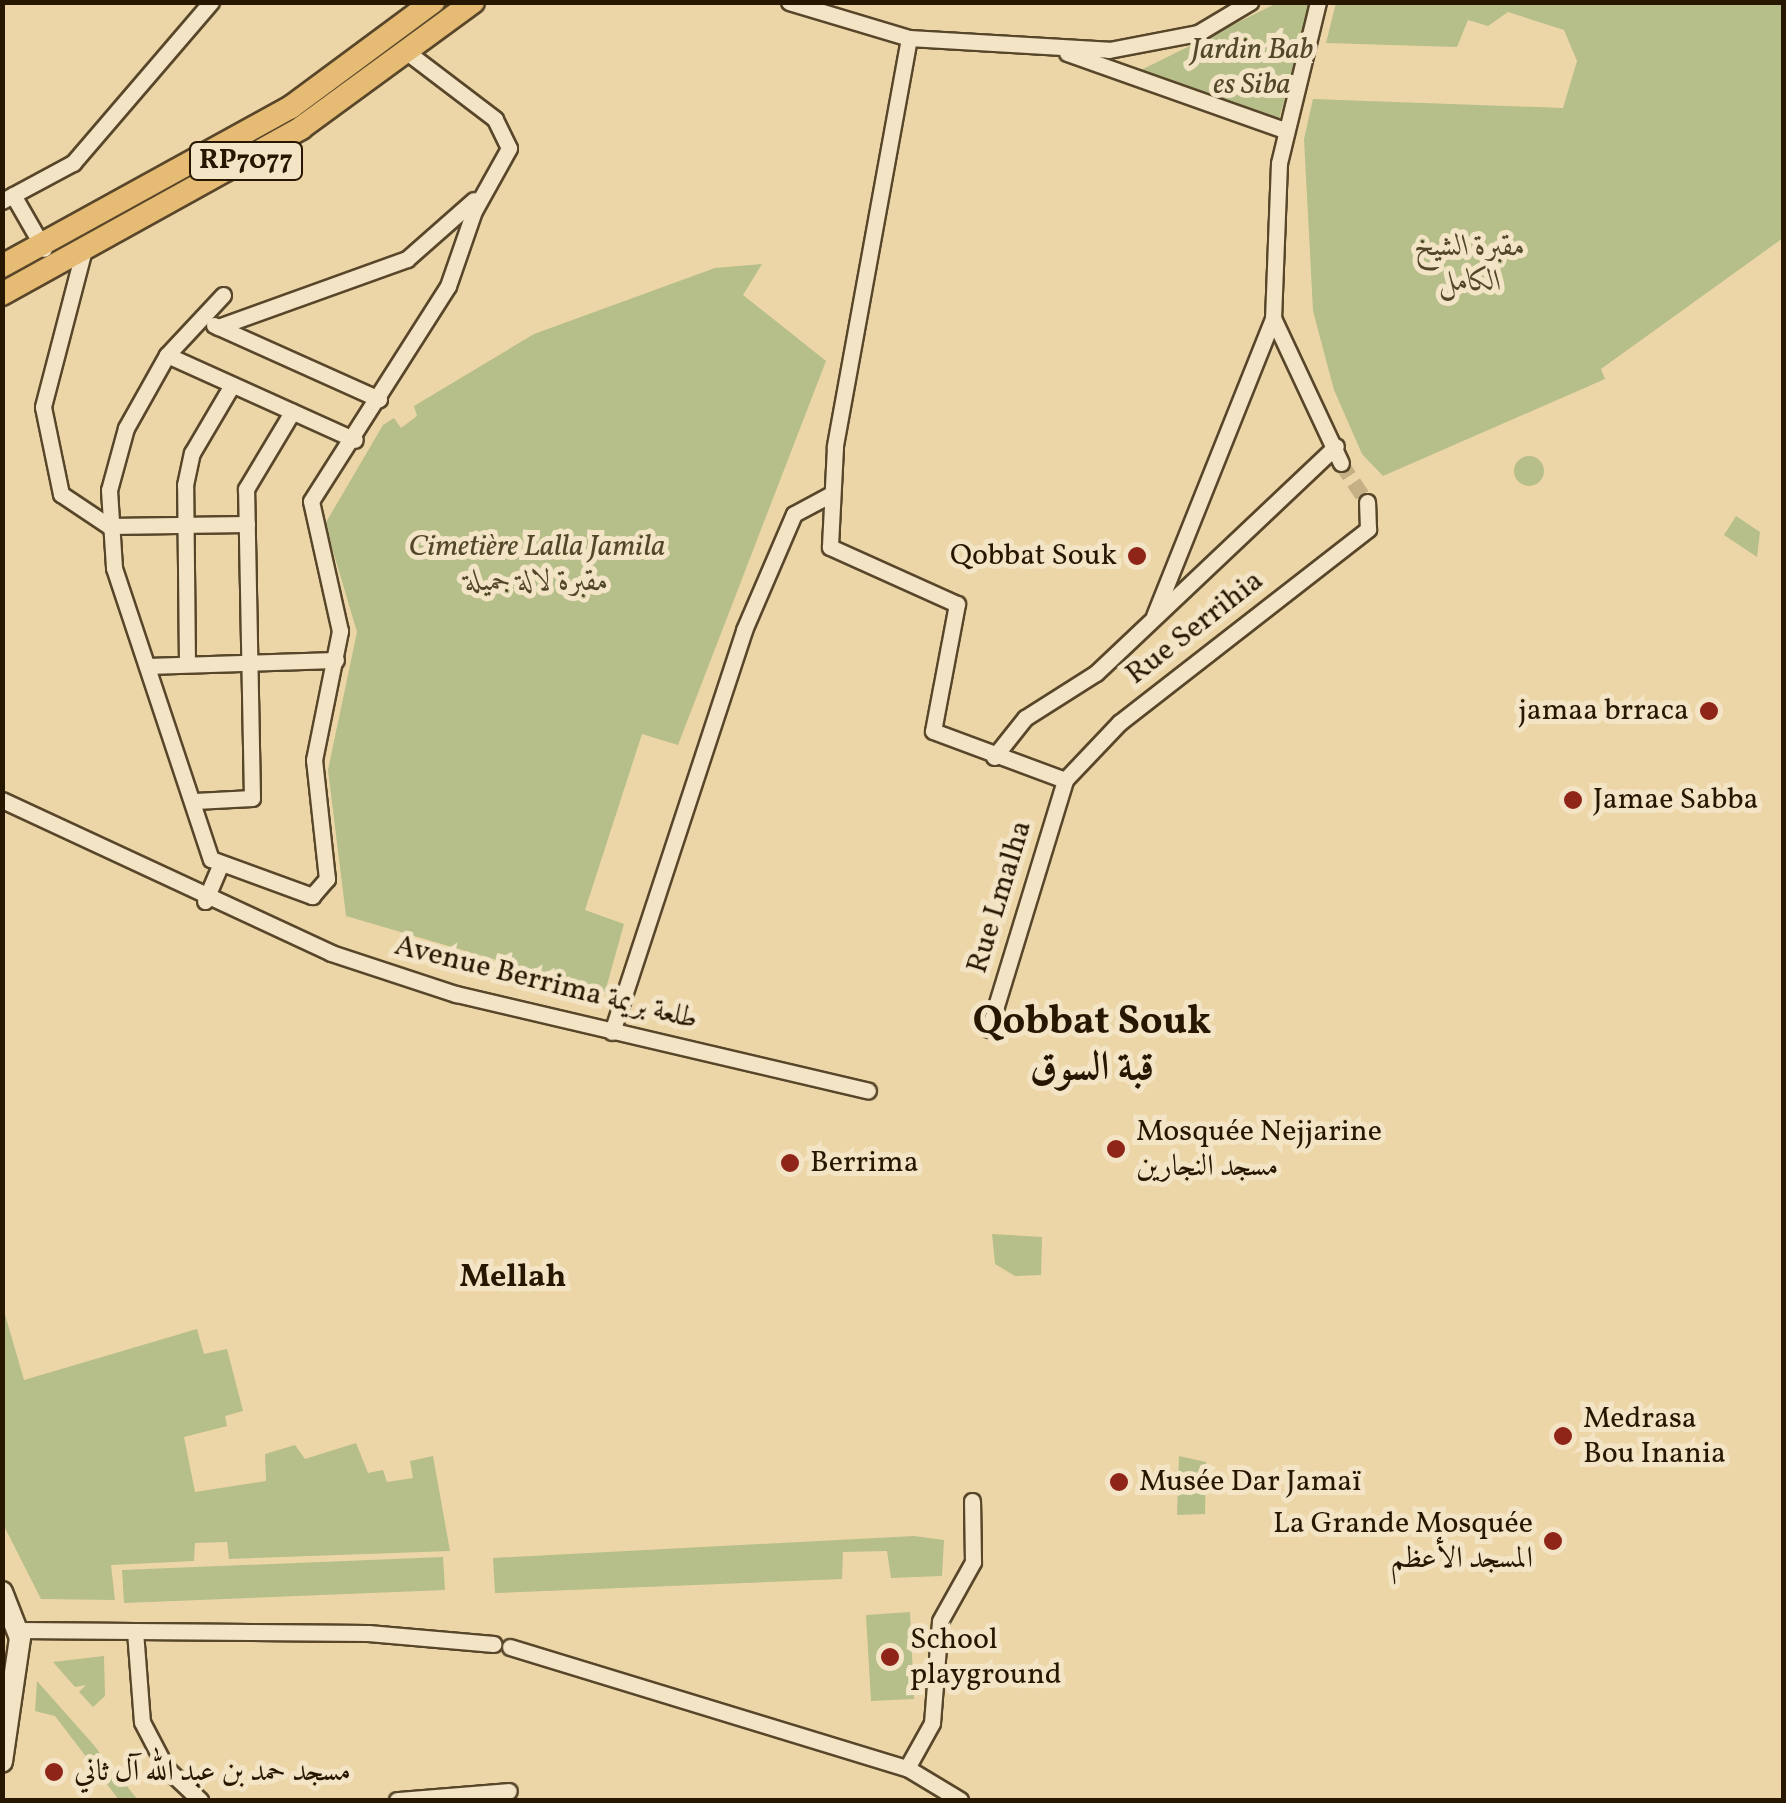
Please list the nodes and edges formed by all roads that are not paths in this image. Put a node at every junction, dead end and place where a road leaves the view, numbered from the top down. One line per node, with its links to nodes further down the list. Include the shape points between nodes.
1 (211, 2): 12 (street, via 73,164)
2 (433, 2): 13 (main road, RP7077, via 291,107)
3 (472, 2): 9 (main road, RP7077)
4 (789, 2): 7 (street)
5 (1250, 2): 8 (street, via 1198,32 1136,48)
6 (1318, 2): 10 (street)
7 (908, 38): 8 (street); 28 (street)
8 (1051, 48): 10 (street)
9 (408, 53): 11 (street, via 503,128 507,159); 14 (main road, RP7077, via 301,128)
10 (1285, 130): 19 (street)
11 (484, 191): 20 (street, via 407,260); 23 (street, via 448,286)
12 (8, 198): 13 (street)
13 (44, 249): 15 (main road, RP7077)
14 (83, 254): 16 (main road, RP7077); 32 (street, via 42,422 60,494)
15 (2, 266)
16 (2, 294)
17 (223, 295): 18 (street)
18 (196, 317): 20 (street); 21 (street)
19 (1272, 318): 26 (street); 33 (street)
20 (218, 327): 23 (street)
21 (167, 355): 22 (street); 32 (street, via 126,428)
22 (232, 385): 24 (street); 30 (street, via 192,452)
23 (379, 400): 25 (street)
24 (292, 412): 25 (street); 31 (street, via 246,490)
25 (355, 440): 34 (street, via 308,515 336,606)
26 (1336, 446): 27 (street); 33 (street)
27 (1341, 464)
28 (830, 496): 38 (street, via 836,556 957,604 930,726); 45 (street, via 794,514 744,630)
29 (1367, 502): 39 (street, Rue Serrihia, via 1368,530 1132,712)
30 (183, 524): 31 (street); 32 (street); 36 (street)
31 (246, 524): 35 (street)
32 (109, 526): 37 (street)
33 (1151, 623): 38 (street, via 1026,718)
34 (336, 660): 35 (street); 42 (street, via 314,760 325,889 307,896)
35 (250, 662): 36 (street); 41 (street, via 252,798)
36 (188, 663): 37 (street)
37 (147, 666): 41 (street)
38 (994, 756): 39 (street)
39 (1064, 780): 44 (street, Rue Lmalha)
40 (2, 800): 43 (street, Avenue Berrima طلعة بريمة)
41 (195, 801): 42 (street, via 208,854)
42 (220, 866): 43 (street)
43 (204, 901): 45 (street, Avenue Berrima طلعة بريمة, via 456,994)
44 (989, 1029)
45 (612, 1032): 46 (street, Avenue Berrima طلعة بريمة)
46 (868, 1092)
47 (972, 1501): 52 (street, via 973,1562 940,1620 932,1722)
48 (2, 1592): 50 (street)
49 (135, 1631): 50 (street); 52 (street, via 502,1646); 54 (street, via 142,1722 166,1768)
50 (13, 1637): 51 (street)
51 (2, 1762)
52 (907, 1768): 56 (street)
53 (509, 1791): 55 (street)
54 (200, 1800)
55 (397, 1800)
56 (960, 1800)

